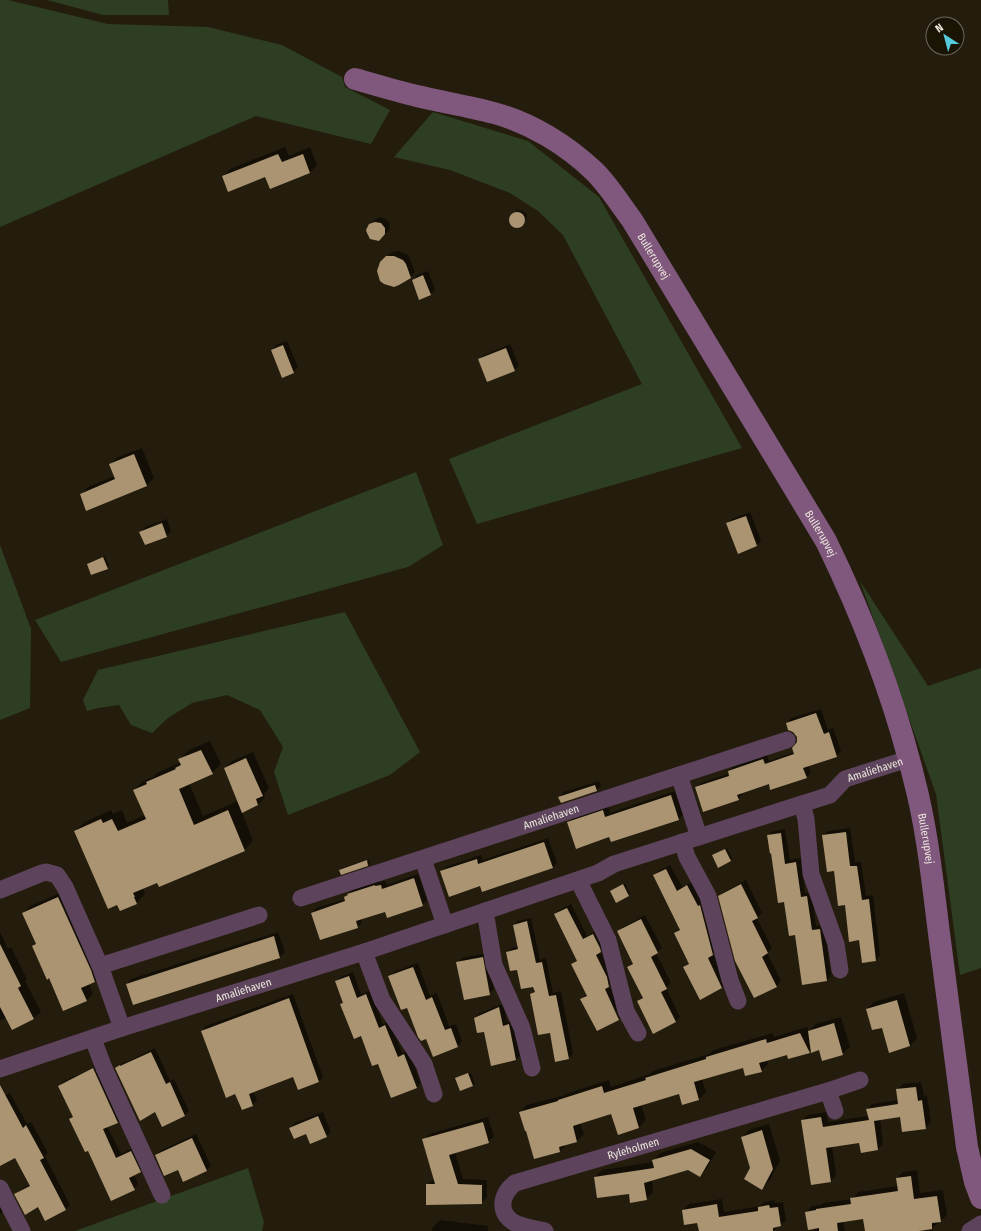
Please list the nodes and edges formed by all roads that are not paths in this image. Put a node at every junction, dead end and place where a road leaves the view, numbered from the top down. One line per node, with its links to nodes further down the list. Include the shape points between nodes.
1 (355, 79): 3 (street, Bullerupvej, via 416,96 494,113 522,123 554,140 596,172 636,227 826,541 881,672 900,726)
2 (786, 740): 4 (street, Amaliehaven)
3 (908, 759): 5 (street, Amaliehaven, via 845,779 830,795); 30 (street, Bullerupvej, via 928,847 967,1147)
4 (679, 775): 6 (street); 8 (street, Amaliehaven)
5 (802, 804): 6 (street, Amaliehaven); 17 (street, via 806,819 811,874 836,944)
6 (699, 837): 7 (street, Amaliehaven)
7 (682, 842): 9 (street, Amaliehaven, via 614,864); 18 (street, via 687,857 708,896)
8 (423, 859): 11 (street, Amaliehaven); 14 (street)
9 (578, 880): 12 (street, Amaliehaven); 20 (street, via 608,940 626,1011)
10 (0, 890): 16 (street, via 42,873 57,875 65,887)
11 (301, 898)
12 (485, 911): 14 (street, Amaliehaven); 22 (street, via 494,965 522,1028)
13 (259, 915): 16 (street)
14 (445, 925): 15 (street, Amaliehaven)
15 (364, 952): 19 (street, Amaliehaven); 26 (street, via 382,1000 424,1064)
16 (100, 966): 19 (street)
17 (840, 970)
18 (738, 1002)
19 (122, 1028): 21 (street, Amaliehaven)
20 (638, 1033)
21 (93, 1038): 23 (street, Amaliehaven); 29 (street, via 104,1068)
22 (532, 1068)
23 (0, 1069)
24 (860, 1080): 25 (street, Ryleholmen)
25 (828, 1091): 27 (street); 33 (street, Ryleholmen, via 515,1183 508,1188 503,1204 510,1219)
26 (434, 1094)
27 (835, 1111)
28 (0, 1188): 32 (street)
29 (162, 1195)
30 (981, 1198)
31 (981, 1224): 34 (street)
32 (22, 1231)
33 (545, 1231)
34 (970, 1231)

